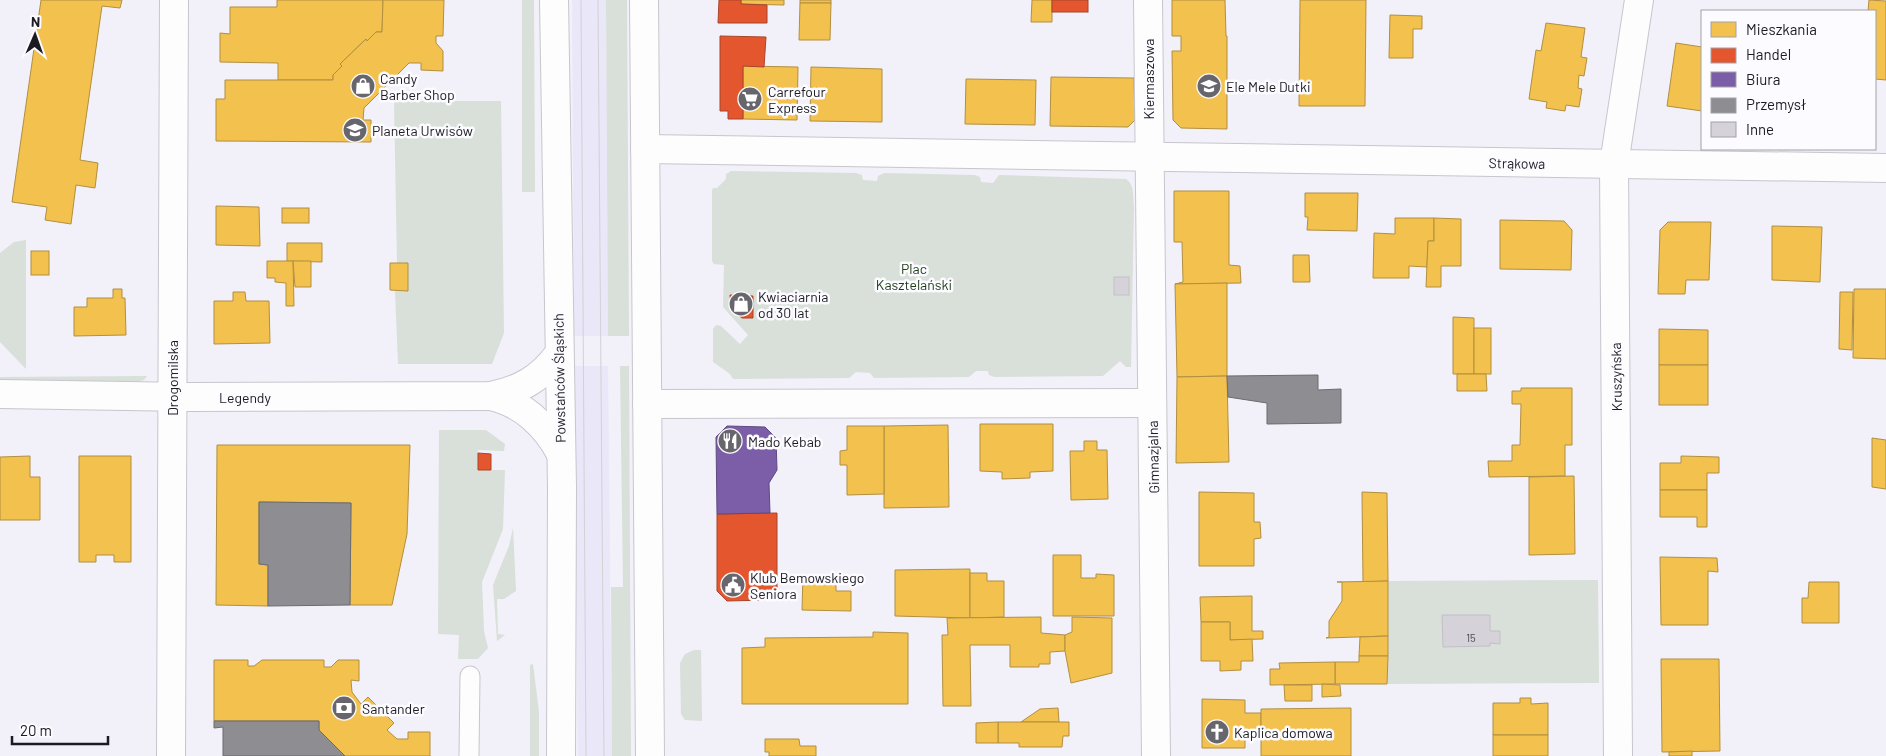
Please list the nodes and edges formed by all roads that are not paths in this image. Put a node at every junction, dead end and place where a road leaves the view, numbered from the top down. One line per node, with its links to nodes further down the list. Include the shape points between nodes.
1 (174, 0): 13 (street, Drogomilska)
2 (554, 0): 10 (street, Powstańców Śląskich)
3 (644, 0): 6 (street)
4 (1148, 0): 7 (street, Kiermaszowa)
5 (1638, 0): 8 (street, Kruszyńska)
6 (645, 149): 7 (street); 15 (street)
7 (1148, 157): 8 (street, Strąkowa); 14 (street, Gimnazjalna)
8 (1614, 164): 9 (street, Strąkowa); 23 (street, Kruszyńska)
9 (1886, 168)
10 (558, 355): 12 (street, Legendy, via 531,382); 16 (street, Powstańców Śląskich)
11 (0, 394): 13 (street, Legendy)
12 (491, 396): 13 (street, Legendy); 16 (street, Legendy, via 515,405 542,425)
13 (172, 397): 18 (street, Drogomilska)
14 (1152, 403): 15 (street); 22 (street, Gimnazjalna)
15 (647, 404): 21 (street)
16 (560, 454): 20 (street, Powstańców Śląskich)
17 (470, 676): 19 (lane)
18 (171, 756)
19 (469, 756)
20 (561, 756)
21 (650, 756)
22 (1156, 756)
23 (1618, 756)

